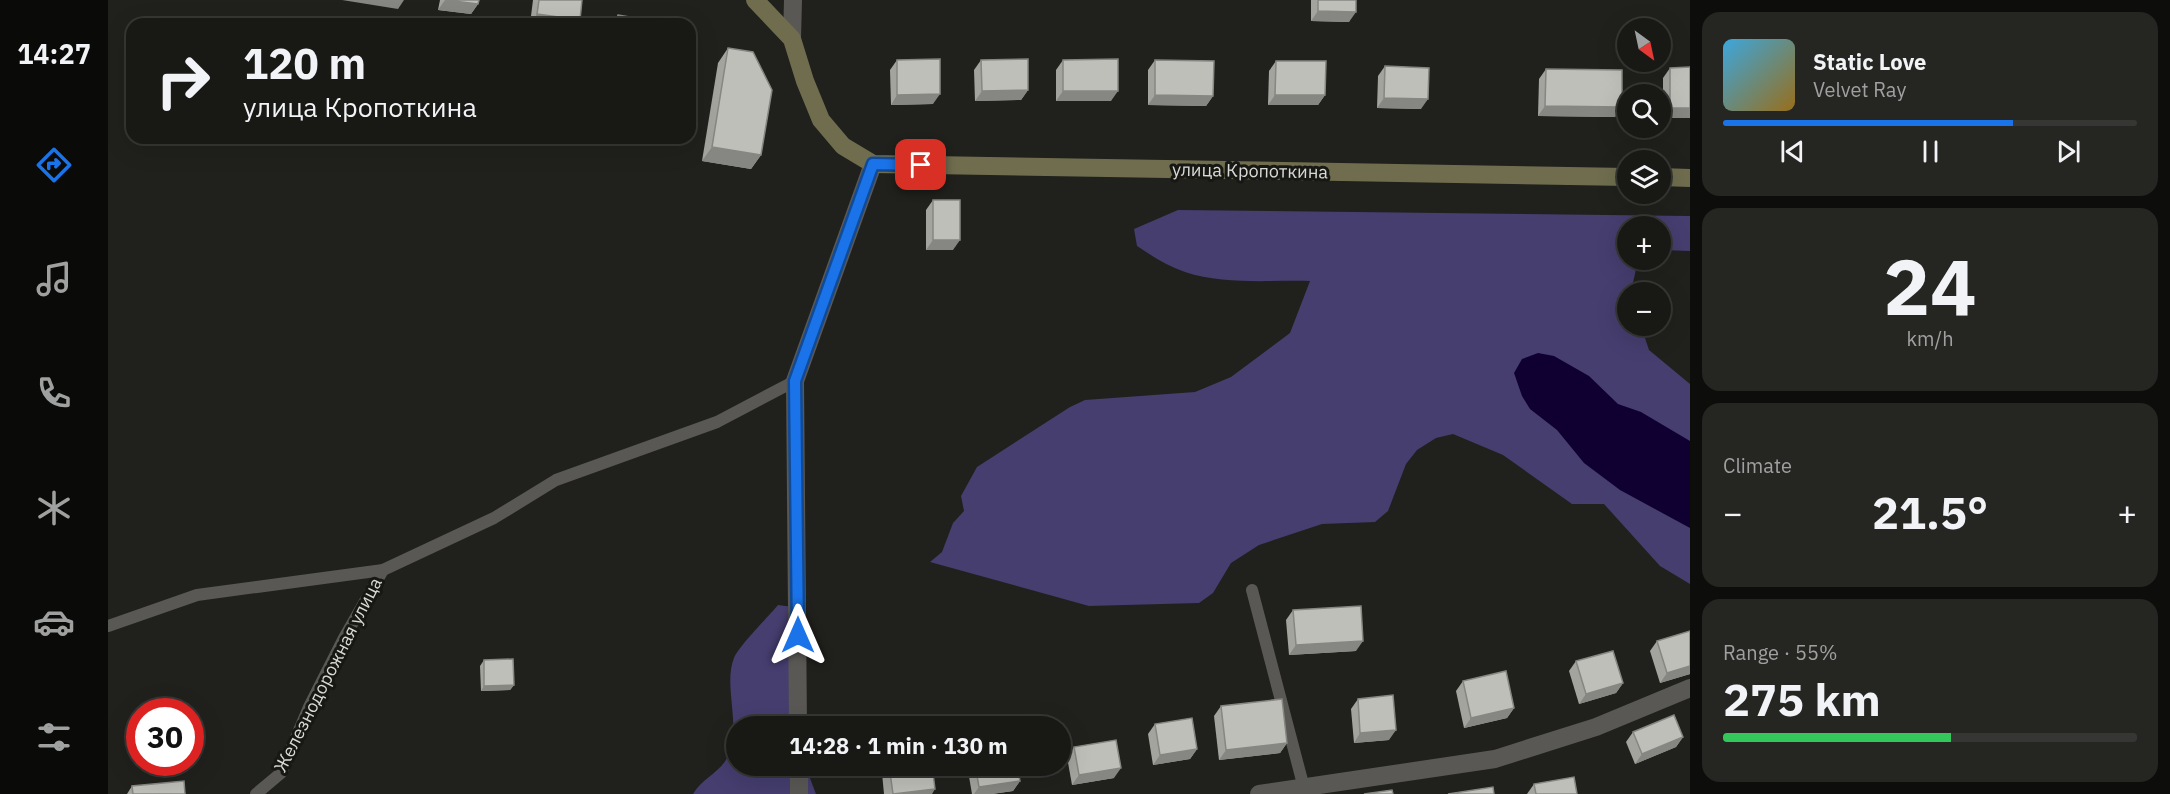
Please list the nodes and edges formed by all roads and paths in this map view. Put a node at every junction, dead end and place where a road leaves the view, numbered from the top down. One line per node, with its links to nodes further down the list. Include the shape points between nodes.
1 (755, 0): 3 (main road)
2 (793, 0): 3 (street)
3 (792, 39): 4 (main road, via 821,120 843,146)
4 (873, 164): 5 (main road, улица Кропоткина); 8 (street)
5 (1617, 177)
6 (1671, 177): 7 (main road)
7 (1690, 178)
8 (795, 381): 9 (lane, Железнодорожная улица, via 717,422 556,480 494,518); 13 (street)
9 (383, 570): 11 (lane, via 197,594); 16 (lane, Железнодорожная улица, via 319,687 280,774)
10 (1252, 590): 15 (lane)
11 (108, 626)
12 (1690, 688): 15 (street, via 1596,727 1495,759)
13 (798, 716)
14 (799, 776): 17 (street)
15 (1304, 788): 18 (street)
16 (256, 794)
17 (799, 794)
18 (1259, 794)

